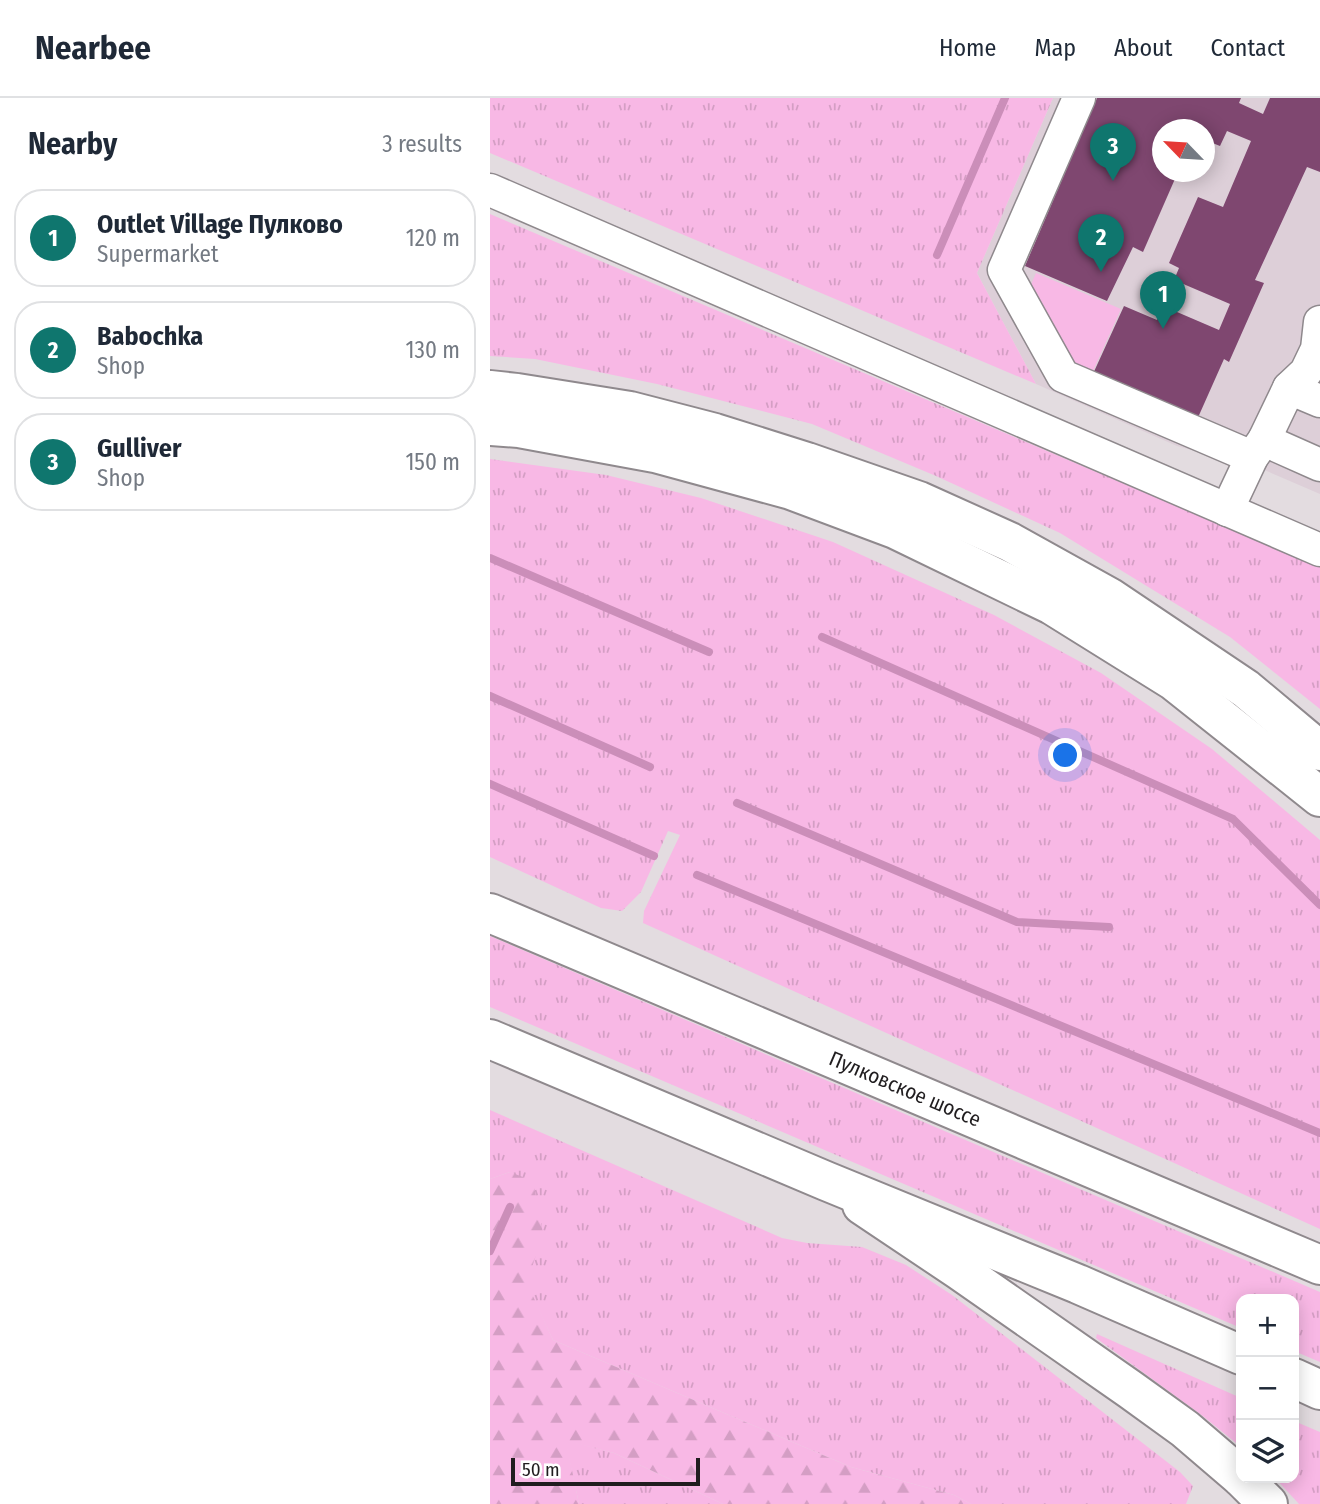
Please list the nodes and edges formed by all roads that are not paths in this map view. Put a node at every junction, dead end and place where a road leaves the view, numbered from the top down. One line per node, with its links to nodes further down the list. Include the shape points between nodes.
1 (1079, 98): 8 (street, via 1004,270 1063,376)
2 (490, 190): 10 (street)
3 (1320, 322): 4 (street, via 1317,349 1306,372)
4 (1289, 388): 6 (street); 8 (street)
5 (490, 390): 14 (main road, via 630,411 807,461 919,501 1010,542 1109,597 1246,690)
6 (1320, 401)
7 (490, 426): 15 (main road, via 654,453 791,490 895,529 1052,605 1174,681)
8 (1258, 449): 9 (street); 10 (street)
9 (1320, 465)
10 (1227, 510): 12 (street)
11 (1320, 523): 12 (street)
12 (1264, 526): 13 (street)
13 (1320, 550)
14 (1320, 751)
15 (1320, 797)
16 (490, 913): 19 (main road, Пулковское шоссе)
17 (490, 1039): 18 (main road)
18 (826, 1181): 20 (main road); 23 (main road, via 1142,1398)
19 (1320, 1265)
20 (1236, 1353)
21 (1299, 1380): 22 (main road)
22 (1320, 1390)
23 (1236, 1472)
24 (1248, 1483): 25 (main road)
25 (1268, 1504)

